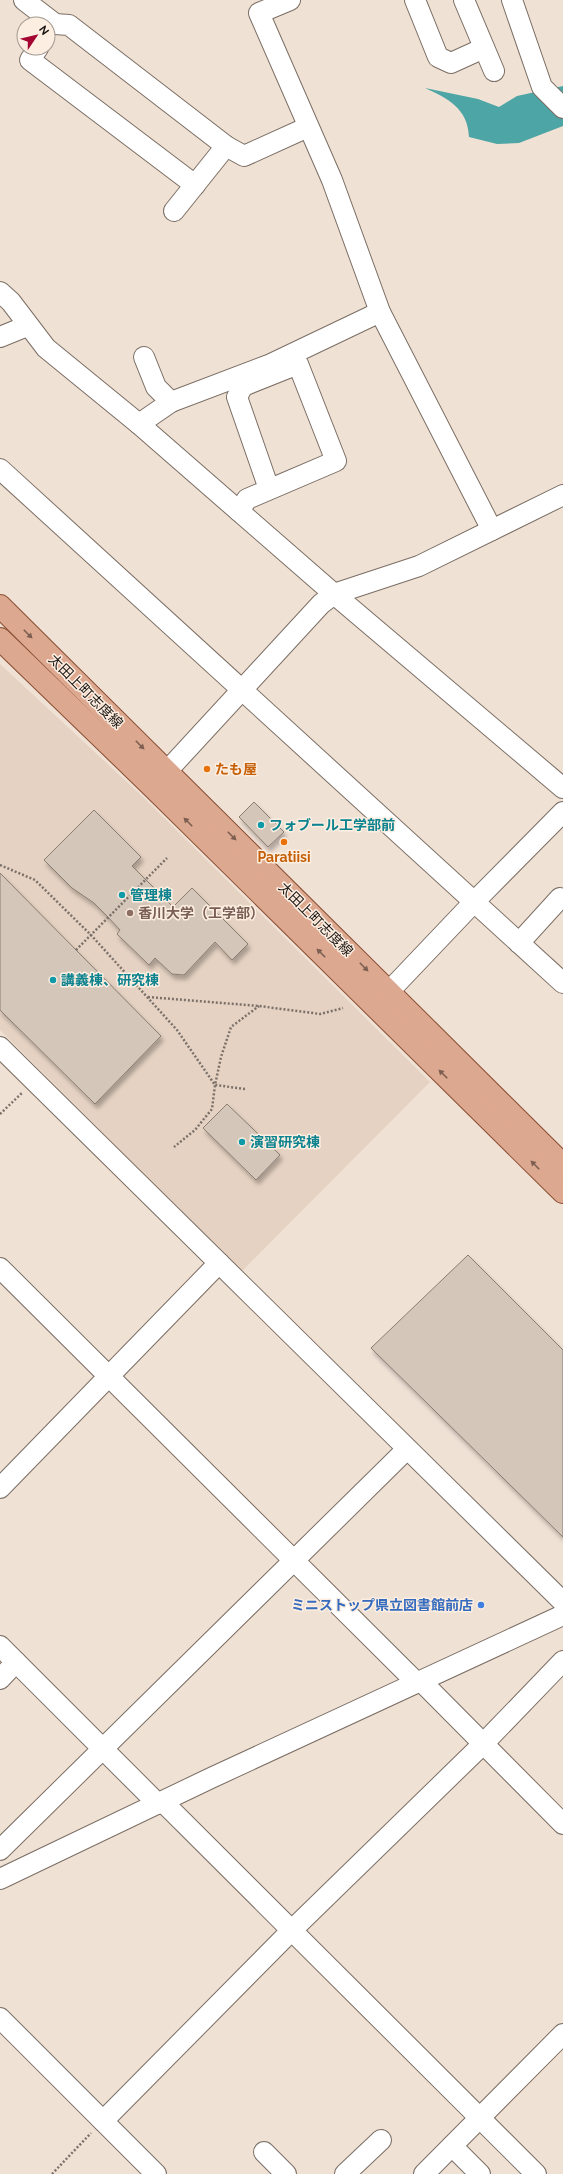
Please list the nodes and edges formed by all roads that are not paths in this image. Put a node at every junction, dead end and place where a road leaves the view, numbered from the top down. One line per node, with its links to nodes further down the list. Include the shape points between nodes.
1 (24, 0): 6 (street)
2 (290, 0): 12 (street, via 259,13)
3 (415, 0): 8 (street, via 438,57 451,63)
4 (464, 0): 8 (street)
5 (512, 0): 11 (street, via 542,86)
6 (39, 16)
7 (56, 29): 13 (street, via 70,25)
8 (484, 48): 10 (street)
9 (33, 56): 14 (street, via 30,60)
10 (494, 71)
11 (563, 108)
12 (308, 127): 13 (street, via 244,156); 17 (street, via 332,180)
13 (226, 146): 14 (street)
14 (195, 185): 15 (street)
15 (174, 211)
16 (0, 292): 18 (street, via 11,302)
17 (380, 312): 21 (street, via 271,364); 27 (street)
18 (27, 326): 19 (street); 22 (street, via 46,348)
19 (0, 337)
20 (144, 357): 21 (street, via 156,387)
21 (171, 402): 22 (street)
22 (138, 424): 26 (street)
23 (0, 469): 31 (street)
24 (270, 489): 24 (street, via 336,461 298,364 243,386 237,397); 26 (street, via 247,499)
25 (563, 495): 27 (street)
26 (239, 511): 28 (street)
27 (492, 530): 28 (street, via 419,566)
28 (334, 594): 31 (street, via 321,604); 33 (street)
29 (0, 606): 32 (main road, 太田上町志度線, one-way to 32)
30 (0, 639): 32 (main road, 太田上町志度線)
31 (241, 690): 32 (street); 36 (street)
32 (160, 779): 39 (main road, 太田上町志度線)
33 (563, 788)
34 (563, 812): 36 (street)
35 (560, 898): 37 (street)
36 (474, 902): 37 (street); 39 (street)
37 (519, 943): 38 (street)
38 (563, 983)
39 (382, 999): 41 (main road, 太田上町志度線); 42 (main road, 太田上町志度線, one-way to 39)
40 (0, 1048): 43 (street)
41 (563, 1165)
42 (563, 1192)
43 (219, 1264): 45 (street); 46 (street)
44 (0, 1268): 45 (street)
45 (109, 1375): 47 (street); 48 (street)
46 (407, 1449): 48 (street); 49 (street)
47 (0, 1488)
48 (294, 1561): 55 (street); 57 (street)
49 (563, 1602)
50 (559, 1623): 55 (street)
51 (0, 1646): 53 (street)
52 (563, 1661): 56 (street)
53 (16, 1662): 54 (street); 57 (street)
54 (0, 1679)
55 (419, 1682): 56 (street); 58 (street)
56 (483, 1744): 59 (street); 62 (street)
57 (102, 1749): 58 (street); 60 (street)
58 (161, 1803): 61 (street); 62 (street)
59 (563, 1824)
60 (0, 1850)
61 (0, 1879)
62 (292, 1930): 65 (street); 66 (street)
63 (0, 2018): 66 (street)
64 (563, 2034): 65 (street)
65 (480, 2118): 68 (street); 75 (street)
66 (103, 2121): 70 (street)
67 (381, 2140): 72 (street)
68 (452, 2146): 73 (street); 74 (street)
69 (264, 2152): 71 (street)
70 (156, 2174)
71 (286, 2174)
72 (345, 2174)
73 (424, 2174)
74 (480, 2174)
75 (536, 2174)

